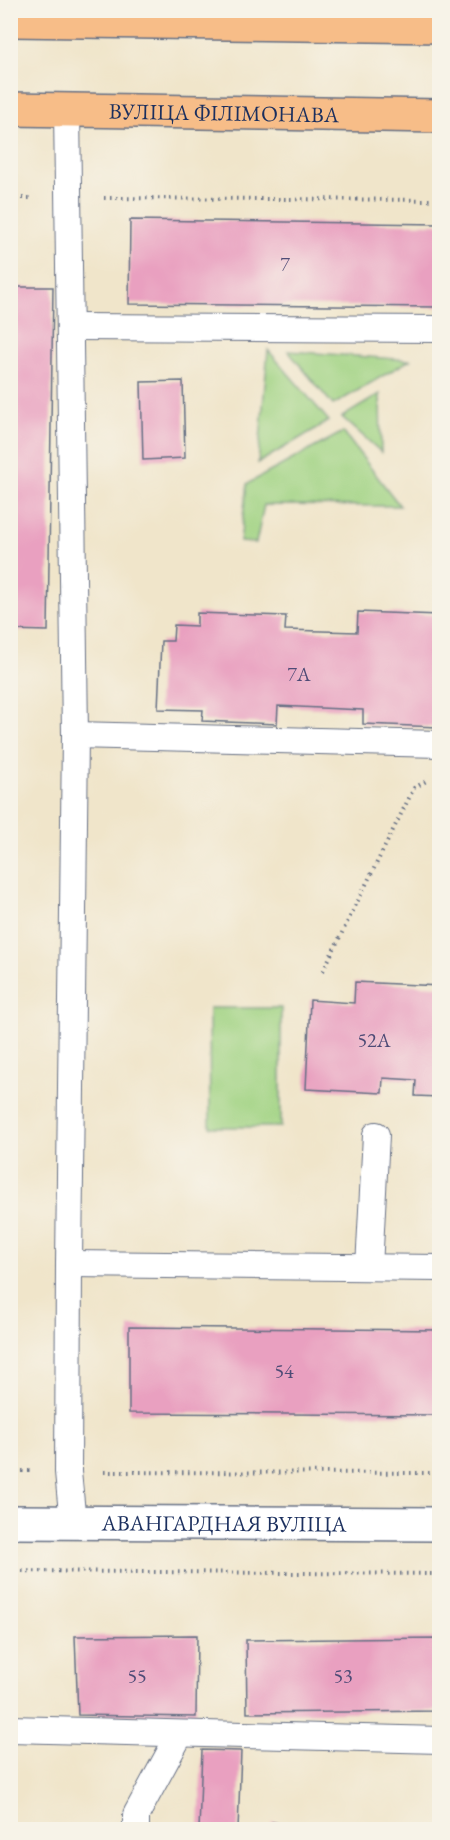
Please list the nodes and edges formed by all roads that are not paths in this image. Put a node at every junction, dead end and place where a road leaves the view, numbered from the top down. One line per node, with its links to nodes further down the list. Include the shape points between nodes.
1 (10, 20): 2 (main road)
2 (440, 26)
3 (10, 109): 4 (main road, ВУЛІЦА ФІЛІМОНАВА)
4 (67, 109): 5 (main road, ВУЛІЦА ФІЛІМОНАВА); 6 (lane)
5 (440, 116)
6 (70, 327): 7 (lane); 8 (lane)
7 (440, 329)
8 (75, 735): 9 (lane); 11 (lane)
9 (440, 744)
10 (376, 1135): 12 (lane)
11 (69, 1264): 12 (lane); 15 (lane, via 68,1472)
12 (369, 1267): 13 (lane)
13 (440, 1268)
14 (10, 1522): 15 (street, АВАНГАРДНАЯ ВУЛІЦА)
15 (73, 1523): 16 (street, АВАНГАРДНАЯ ВУЛІЦА)
16 (440, 1524)
17 (10, 1729): 18 (lane)
18 (180, 1734): 19 (lane); 20 (lane, via 136,1815)
19 (440, 1740)
20 (136, 1830)

